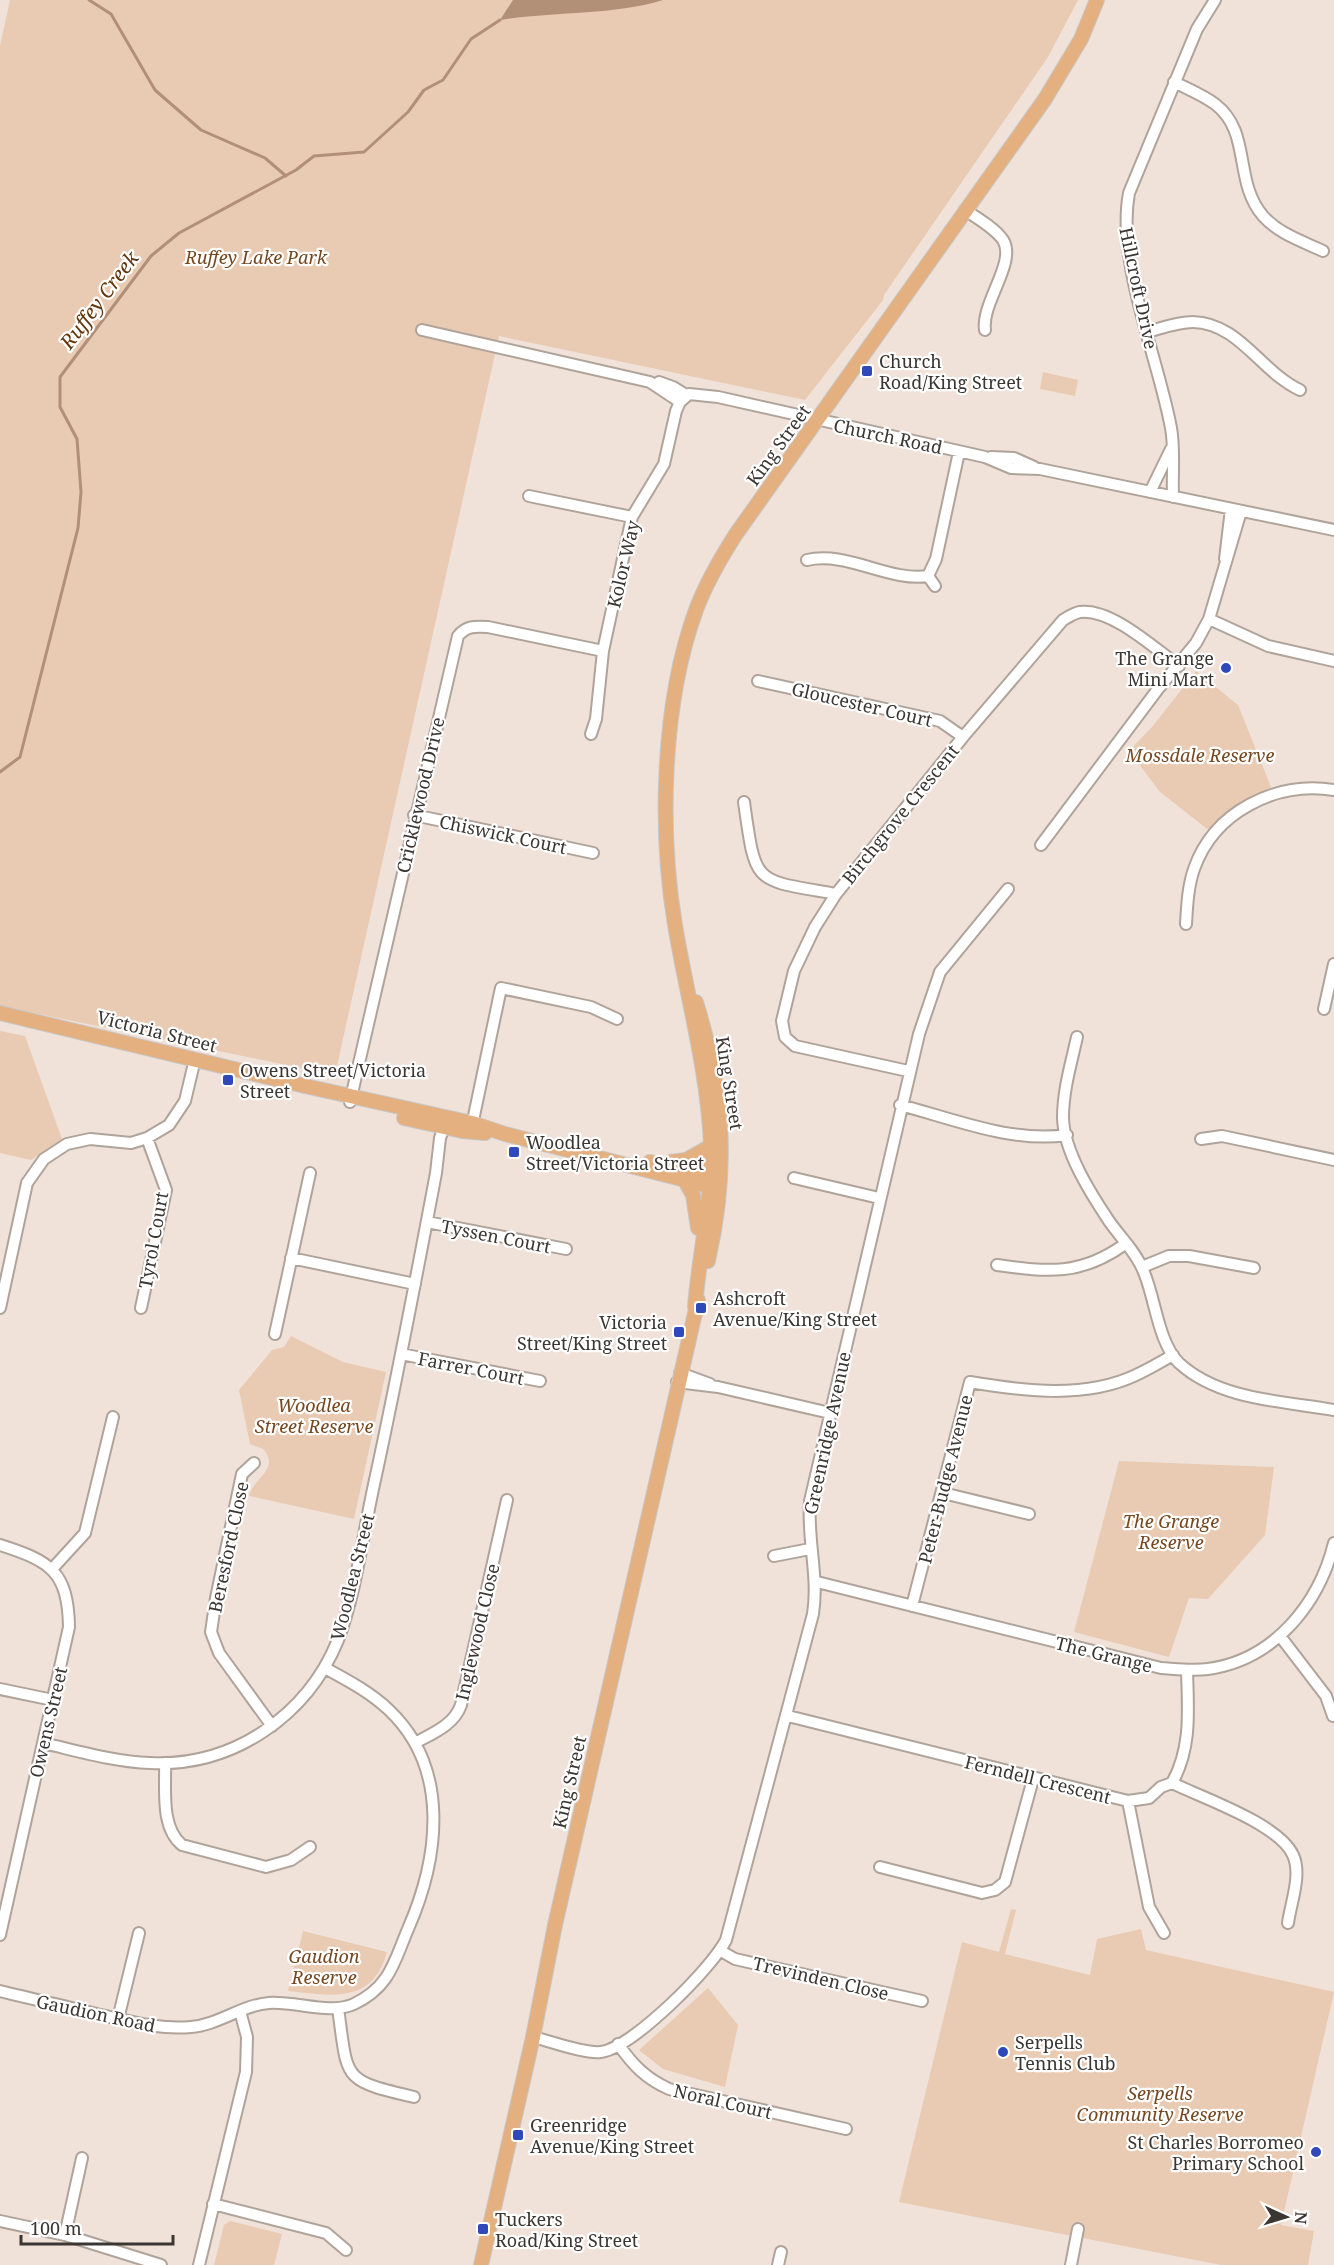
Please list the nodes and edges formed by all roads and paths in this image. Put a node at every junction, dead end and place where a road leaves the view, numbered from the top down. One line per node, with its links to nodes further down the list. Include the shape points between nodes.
1 (1097, 0): 4 (main road, King Street, via 1060,76)
2 (1215, 0): 3 (street, Hillcroft Drive, via 1199,23)
3 (1174, 82): 5 (street, via 1210,100 1229,118 1239,141 1248,192 1262,215 1282,232); 8 (street, Hillcroft Drive, via 1126,207 1127,244)
4 (965, 210): 7 (street, via 1000,236 1006,248 1004,265 985,313); 11 (main road, King Street)
5 (1323, 251)
6 (422, 330): 10 (street, via 650,382)
7 (986, 330)
8 (1147, 332): 9 (street, via 1190,322 1216,326 1234,336 1282,382); 12 (street, Hillcroft Drive, via 1171,427)
9 (1300, 390)
10 (683, 399): 11 (street, Church Road, via 700,393); 18 (street, Kolor Way, via 664,464)
11 (818, 421): 13 (street, Church Road); 39 (main road, King Street, via 721,558 696,610 684,648 670,742 668,835 672,901)
12 (1172, 448): 14 (street); 16 (street, Hillcroft Drive)
13 (959, 452): 14 (street, Church Road, via 1011,468 1040,469); 21 (street, via 936,559)
14 (1150, 492): 16 (street, Church Road)
15 (529, 496): 18 (street)
16 (1173, 497): 17 (street, Church Road)
17 (1236, 510): 19 (street, Church Road); 23 (street)
18 (632, 517): 24 (street, Kolor Way)
19 (1334, 530)
20 (807, 560): 21 (street, via 831,558)
21 (928, 576): 22 (street)
22 (935, 586)
23 (1209, 619): 25 (street, via 1269,646); 26 (street)
24 (603, 651): 28 (street, Kolor Way); 32 (street, Cricklewood Drive, via 488,627 464,630 455,644)
25 (1334, 661)
26 (1179, 666): 29 (street, Birchgrove Crescent, via 1118,622 1090,612 1077,612 1063,620); 33 (street)
27 (758, 681): 29 (street, Gloucester Court, via 940,721)
28 (591, 734)
29 (963, 737): 36 (street, Birchgrove Crescent)
30 (1334, 790): 37 (street, via 1282,791 1239,810 1203,849 1193,871)
31 (744, 802): 36 (street, via 752,857 759,872 771,882)
32 (414, 815): 34 (street, Chiswick Court); 46 (street, Cricklewood Drive)
33 (1041, 845)
34 (592, 853)
35 (1008, 889): 45 (street, Greenridge Avenue, via 940,972)
36 (836, 894): 45 (street, Birchgrove Crescent, via 794,971 782,1021 785,1037 795,1046)
37 (1186, 924)
38 (1334, 964): 40 (street)
39 (685, 972): 54 (main road, King Street); 60 (main road, King Street, via 702,1023 719,1102)
40 (1324, 1009)
41 (0, 1012): 44 (main road, Victoria Street)
42 (617, 1018): 49 (street, via 591,1006 501,988)
43 (1077, 1037): 50 (street, via 1065,1090 1063,1120)
44 (195, 1059): 46 (main road, Victoria Street); 51 (street, via 185,1101 169,1125)
45 (908, 1071): 47 (street, Greenridge Avenue)
46 (350, 1099): 48 (main road, Victoria Street)
47 (900, 1105): 50 (street, via 1016,1135); 61 (street, Greenridge Avenue)
48 (446, 1124): 49 (main road, Victoria Street); 62 (street, Woodlea Street)
49 (471, 1128): 53 (main road, Victoria Street)
50 (1067, 1136): 63 (street, via 1083,1180)
51 (147, 1138): 72 (street, via 131,1143 90,1139 68,1144 44,1159 27,1183); 73 (street, Tyrol Court, via 166,1190)
52 (1201, 1139): 55 (street, via 1222,1136)
53 (534, 1141): 56 (main road, Victoria Street); 59 (main road, Victoria Street)
54 (711, 1146): 56 (main road, via 682,1161); 60 (main road, King Street)
55 (1334, 1160)
56 (662, 1164): 60 (main road, Victoria Street)
57 (310, 1173): 65 (street)
58 (794, 1178): 61 (street)
59 (684, 1179): 60 (main road, Victoria Street); 69 (main road, via 697,1207)
60 (716, 1180): 69 (main road, King Street); 71 (main road, King Street, via 716,1227)
61 (879, 1198): 80 (street, Greenridge Avenue)
62 (427, 1222): 64 (street, Tyssen Court); 70 (street, Woodlea Street)
63 (1125, 1244): 66 (street, via 1085,1267 1038,1270); 67 (street)
64 (566, 1249)
65 (291, 1257): 70 (street); 74 (street)
66 (997, 1265)
67 (1142, 1267): 68 (street, via 1168,1257 1189,1256); 76 (street)
68 (1254, 1268)
69 (698, 1275): 71 (main road, King Street)
70 (415, 1284): 75 (street, Woodlea Street)
71 (695, 1307): 77 (main road, King Street)
72 (0, 1308)
73 (141, 1308)
74 (275, 1334)
75 (401, 1354): 78 (street, Farrer Court); 94 (street, Woodlea Street, via 345,1617)
76 (1173, 1355): 79 (street, via 1204,1381 1240,1394); 83 (street, Peter-Budge Avenue, via 1135,1376 1071,1390 1003,1388 970,1382)
77 (678, 1378): 80 (street); 120 (main road, King Street)
78 (540, 1381)
79 (1334, 1410)
80 (831, 1413): 88 (street, Greenridge Avenue, via 810,1501)
81 (113, 1417): 90 (street, via 85,1533)
82 (254, 1463): 100 (street, Beresford Close, via 242,1474 211,1632 219,1653)
83 (943, 1493): 85 (street); 92 (street, Peter-Budge Avenue)
84 (507, 1500): 102 (street, Inglewood Close, via 459,1711 447,1724)
85 (1029, 1514)
86 (1334, 1543): 93 (street, The Grange, via 1322,1581 1309,1603)
87 (0, 1545): 90 (street, via 28,1554)
88 (810, 1549): 89 (street); 91 (street, Greenridge Avenue)
89 (774, 1556)
90 (52, 1568): 97 (street, Owens Street, via 68,1601 69,1627)
91 (816, 1582): 92 (street, The Grange); 98 (street, Greenridge Avenue, via 813,1614)
92 (912, 1606): 95 (street, The Grange, via 1139,1663)
93 (1280, 1636): 95 (street, The Grange, via 1252,1655 1229,1664); 99 (street, via 1326,1696)
94 (325, 1668): 100 (street, Woodlea Street, via 300,1701); 102 (street, Gaudion Road, via 379,1701)
95 (1187, 1670): 105 (street, via 1188,1737 1185,1755)
96 (0, 1689): 97 (street)
97 (53, 1700): 101 (street, Owens Street)
98 (788, 1716): 104 (street, Ferndell Crescent); 114 (street, Greenridge Avenue, via 732,1926)
99 (1333, 1716)
100 (272, 1726): 103 (street, Woodlea Street, via 247,1743 219,1754)
101 (43, 1743): 103 (street, Woodlea Street, via 121,1760); 109 (street, Owens Street)
102 (415, 1743): 117 (street, Gaudion Road, via 431,1784 435,1827 418,1905 393,1969 383,1984 371,1995)
103 (165, 1763): 107 (street, via 168,1822 182,1845 266,1867 291,1860)
104 (1033, 1779): 106 (street, Ferndell Crescent); 108 (street, via 1005,1882 994,1890 982,1893)
105 (1172, 1783): 106 (street, Ferndell Crescent, via 1149,1797); 110 (street, via 1278,1834 1293,1855 1296,1877)
106 (1128, 1801): 112 (street, via 1149,1907)
107 (310, 1847)
108 (880, 1867)
109 (3, 1912): 113 (street, Owens Street)
110 (1288, 1923)
111 (139, 1933): 119 (street)
112 (1164, 1933)
113 (0, 1935)
114 (721, 1951): 116 (street, Trevinden Close, via 735,1959); 121 (street, Greenridge Avenue, via 641,2031)
115 (0, 1991): 119 (street, Gaudion Road)
116 (922, 2001)
117 (338, 2008): 118 (street, Gaudion Road, via 267,2003); 122 (street, via 346,2065 354,2078)
118 (240, 2011): 119 (street, Gaudion Road, via 194,2027 158,2028); 125 (street, via 247,2037 246,2072)
119 (118, 2019)
120 (533, 2037): 121 (street, Greenridge Avenue, via 602,2052); 133 (main road, King Street)
121 (618, 2044): 123 (street, Noral Court, via 648,2079 669,2089)
122 (414, 2097)
123 (846, 2129)
124 (82, 2158): 128 (street)
125 (213, 2204): 129 (street, via 326,2233); 132 (street)
126 (0, 2221): 128 (street)
127 (1078, 2229): 135 (street)
128 (64, 2235): 131 (street)
129 (346, 2250)
130 (781, 2252): 134 (street)
131 (160, 2265)
132 (199, 2265)
133 (481, 2265)
134 (778, 2265)
135 (1071, 2265)

